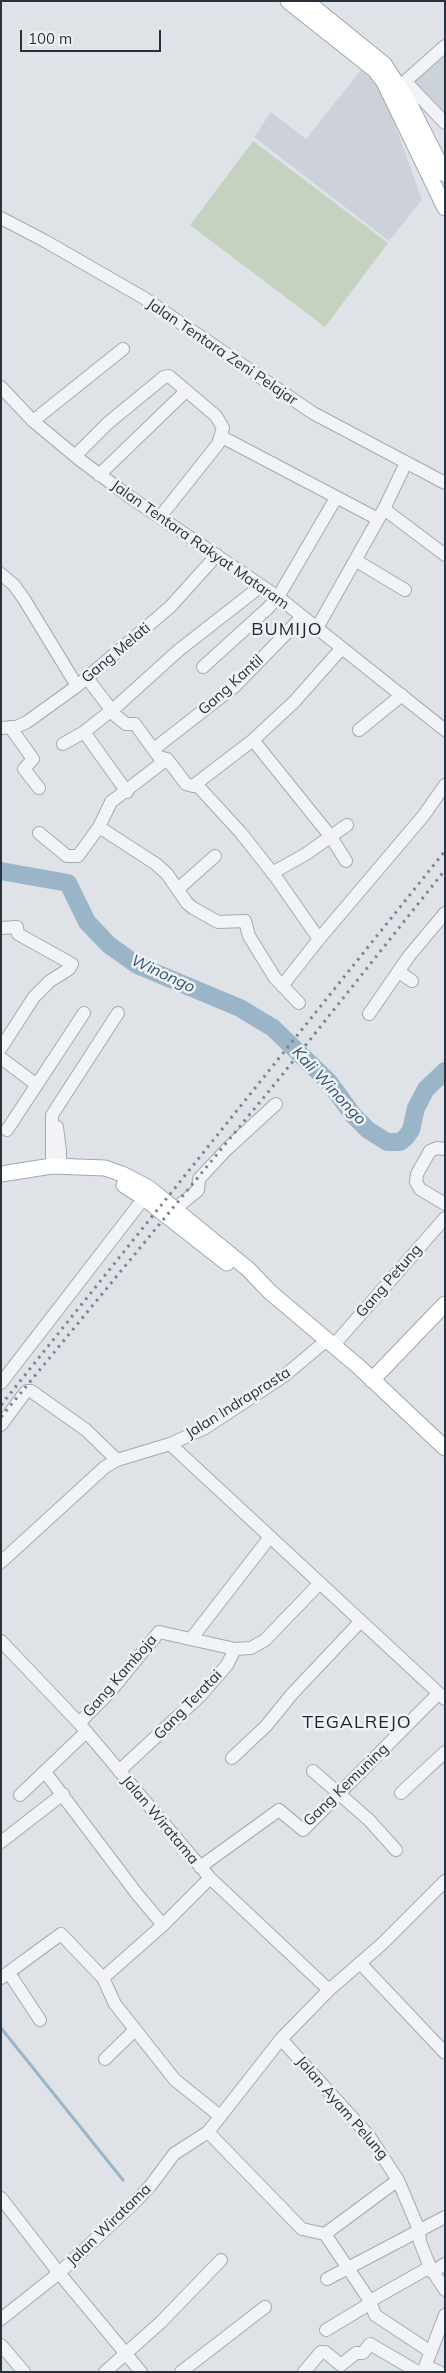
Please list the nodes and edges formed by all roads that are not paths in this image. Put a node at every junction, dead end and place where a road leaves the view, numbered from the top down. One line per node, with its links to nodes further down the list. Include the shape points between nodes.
1 (288, 1): 8 (main road, via 375,70 384,82)
2 (306, 1): 4 (main road, via 373,53)
3 (445, 46): 4 (street)
4 (403, 84): 5 (street); 6 (main road)
5 (445, 123): 6 (street)
6 (426, 136): 7 (main road)
7 (445, 174)
8 (445, 208)
9 (1, 218): 16 (street, Jalan Tentara Zeni Pelajar, via 144,298 313,413)
10 (124, 349): 13 (street)
11 (1, 387): 13 (street, Jalan Tentara Rakyat Mataram)
12 (186, 391): 14 (street, via 221,422); 15 (street, via 169,376 164,377); 17 (street)
13 (34, 421): 15 (street, Jalan Tentara Rakyat Mataram)
14 (222, 437): 19 (street); 21 (street)
15 (74, 456): 17 (street, Jalan Tentara Rakyat Mataram)
16 (406, 462): 18 (street, Jalan Tentara Zeni Pelajar); 20 (street)
17 (100, 475): 21 (street, Jalan Tentara Rakyat Mataram)
18 (445, 483)
19 (336, 498): 20 (street); 28 (street)
20 (381, 514): 23 (street); 24 (street)
21 (160, 517): 22 (street, Jalan Tentara Rakyat Mataram)
22 (217, 555): 26 (street, Jalan Tentara Rakyat Mataram); 33 (street, Gang Melati, via 170,607)
23 (445, 555)
24 (355, 560): 27 (street); 30 (street)
25 (1, 574): 33 (street, via 14,585)
26 (260, 586): 28 (street, Jalan Tentara Rakyat Mataram); 35 (street)
27 (405, 590)
28 (278, 597): 29 (street, Jalan Tentara Rakyat Mataram); 32 (street)
29 (302, 617): 30 (street, Jalan Tentara Rakyat Mataram); 44 (street, Gang Kantil, via 235,686)
30 (317, 628): 31 (street, Jalan Tentara Rakyat Mataram)
31 (342, 648): 34 (street, Jalan Tentara Rakyat Mataram); 42 (street, via 294,702)
32 (203, 667)
33 (82, 682): 35 (street); 38 (street, Gang Melati, via 27,722)
34 (402, 695): 36 (street, Jalan Tentara Rakyat Mataram); 39 (street)
35 (110, 710): 41 (street); 44 (street, via 121,721 135,724)
36 (427, 715): 37 (street, Jalan Tentara Rakyat Mataram); 40 (street, Jalan Tentara Rakyat Mataram)
37 (445, 724)
38 (6, 728): 48 (street, via 32,759 24,769)
39 (359, 730)
40 (445, 730)
41 (84, 732): 43 (street); 49 (street)
42 (253, 740): 46 (street); 53 (street)
43 (63, 744)
44 (154, 749): 45 (street)
45 (167, 759): 46 (street, via 186,784); 49 (street)
46 (197, 785): 56 (street)
47 (445, 785): 60 (street)
48 (39, 788)
49 (127, 792): 51 (street, via 111,802)
50 (347, 825): 53 (street)
51 (99, 827): 52 (street, via 75,858 62,853); 57 (street, via 156,864)
52 (39, 833)
53 (331, 837): 55 (street); 56 (street)
54 (215, 856): 57 (street)
55 (346, 861)
56 (272, 873): 60 (street)
57 (178, 890): 63 (street, via 189,905 209,918 223,922 245,921 249,936)
58 (445, 913): 61 (street)
59 (1, 928): 68 (street, via 16,927 18,934 72,963 34,997)
60 (319, 939): 63 (street)
61 (399, 972): 62 (street); 67 (street)
62 (412, 982)
63 (282, 986): 64 (street)
64 (299, 1002)
65 (84, 1013): 70 (street)
66 (118, 1013): 74 (street, via 52,1116 58,1131)
67 (370, 1014)
68 (1, 1048)
69 (1, 1058): 70 (street)
70 (37, 1084): 72 (street)
71 (276, 1104): 79 (street, via 226,1149 199,1179 198,1190)
72 (7, 1130)
73 (445, 1148): 78 (street, via 430,1152 416,1182 420,1189)
74 (56, 1166): 75 (main road); 76 (main road)
75 (89, 1168): 77 (main road); 79 (main road, via 105,1168 122,1174 149,1188)
76 (1, 1174)
77 (144, 1198): 81 (main road, via 248,1280); 84 (street)
78 (445, 1204)
79 (176, 1208): 81 (main road)
80 (445, 1218): 83 (street, Gang Petung)
81 (270, 1292): 83 (main road)
82 (445, 1304): 85 (main road)
83 (330, 1343): 85 (main road); 87 (street, Jalan Indraprasta, via 242,1405 205,1428)
84 (4, 1375)
85 (372, 1380): 88 (main road)
86 (1, 1425): 89 (street, via 24,1394 32,1391 86,1430)
87 (170, 1444): 89 (street, Jalan Indraprasta); 90 (street)
88 (445, 1448)
89 (117, 1460): 91 (street, Jalan Indraprasta, via 81,1487)
90 (270, 1537): 92 (street); 94 (street)
91 (1, 1562)
92 (320, 1584): 93 (street); 96 (street, via 265,1640 251,1648)
93 (360, 1622): 97 (street); 100 (street, via 266,1726)
94 (191, 1639): 96 (street, Gang Kamboja); 98 (street, Gang Kamboja, via 159,1632)
95 (1, 1641): 98 (street, Jalan Wiratama)
96 (235, 1649): 101 (street, Gang Teratai, via 227,1665 200,1696)
97 (442, 1697): 104 (street, Gang Kemuning)
98 (83, 1727): 101 (street, Jalan Wiratama); 103 (street)
99 (445, 1752): 105 (street)
100 (232, 1758)
101 (119, 1771): 110 (street, Jalan Wiratama)
102 (313, 1771): 104 (street)
103 (45, 1772): 106 (street); 107 (street)
104 (340, 1793): 109 (street); 110 (street, Gang Kemuning, via 303,1830 279,1810)
105 (401, 1793)
106 (62, 1794): 108 (street); 113 (street)
107 (20, 1795)
108 (1, 1842)
109 (396, 1850)
110 (200, 1867): 111 (street, Jalan Wiratama)
111 (210, 1878): 113 (street); 117 (street, Jalan Wiratama)
112 (442, 1889): 114 (street, Jalan Wiratama)
113 (163, 1925): 116 (street)
114 (360, 1963): 117 (street, Jalan Wiratama); 121 (street)
115 (5, 1976): 116 (street, via 61,1934); 118 (street)
116 (103, 1978): 119 (street, via 115,2004)
117 (329, 1990): 120 (street, Jalan Wiratama)
118 (40, 2020)
119 (135, 2030): 122 (street); 123 (street, via 175,2080)
120 (281, 2039): 123 (street, Jalan Wiratama); 125 (street, Jalan Ayam Pelung, via 369,2136)
121 (445, 2053)
122 (105, 2059)
123 (220, 2116): 124 (street, Jalan Wiratama)
124 (208, 2132): 129 (street, via 302,2229); 134 (street, Jalan Wiratama, via 174,2154 151,2185)
125 (398, 2180): 128 (street, Jalan Ayam Pelung); 129 (street)
126 (1, 2198): 134 (street)
127 (445, 2217): 128 (street)
128 (419, 2230): 132 (street); 133 (street, Jalan Ayam Pelung, via 420,2242)
129 (326, 2234): 132 (street)
130 (221, 2260): 144 (street, via 161,2322)
131 (445, 2264): 133 (street)
132 (346, 2267): 135 (street); 137 (street)
133 (431, 2269): 136 (street, Jalan Ayam Pelung); 137 (street)
134 (59, 2273): 140 (street, Jalan Wiratama); 144 (street)
135 (327, 2279)
136 (445, 2290)
137 (371, 2302): 141 (street); 143 (street, via 375,2315)
138 (266, 2307): 149 (street)
139 (445, 2315): 143 (street)
140 (1, 2319)
141 (326, 2330)
142 (1, 2345): 146 (street)
143 (431, 2352): 145 (street)
144 (124, 2353): 147 (street); 148 (street)
145 (422, 2370): 150 (street, via 370,2344 363,2353 356,2353 341,2365 321,2352); 151 (street)
146 (24, 2372)
147 (105, 2372)
148 (141, 2372)
149 (181, 2372)
150 (304, 2372)
151 (439, 2372)

